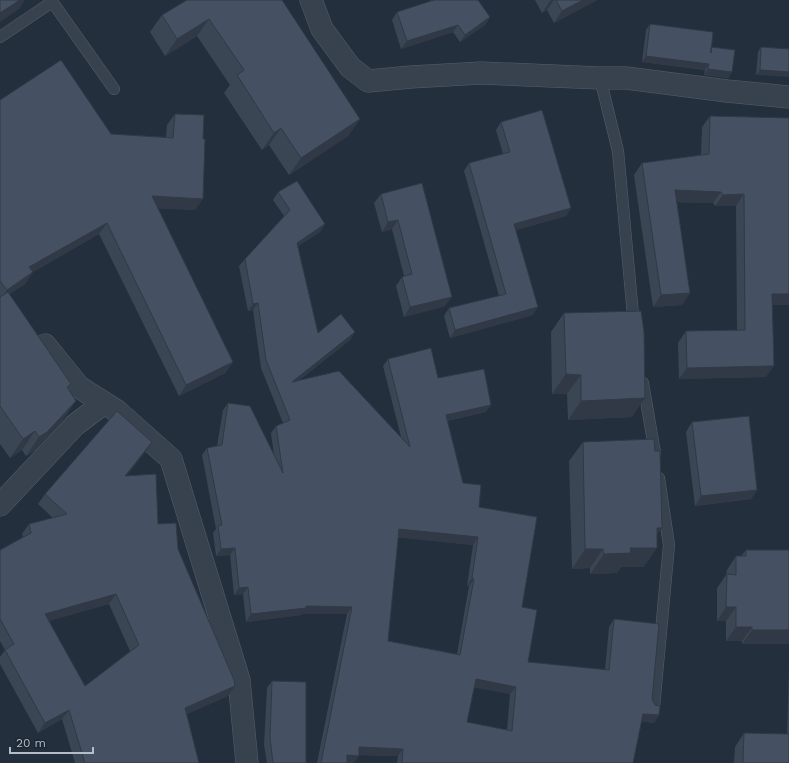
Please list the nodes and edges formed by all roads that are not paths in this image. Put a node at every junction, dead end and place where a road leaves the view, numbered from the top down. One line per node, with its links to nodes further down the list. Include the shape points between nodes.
1 (311, 0): 4 (street, via 322,29 350,67 368,82 482,73)
2 (51, 1): 3 (lane); 5 (lane)
3 (0, 37)
4 (600, 78): 6 (street, via 626,78); 7 (lane, via 618,151)
5 (114, 89)
6 (789, 97)
7 (635, 336)
8 (45, 345): 10 (street, via 79,387)
9 (641, 375): 12 (lane, via 669,545)
10 (104, 403): 11 (street, via 75,425); 13 (street, via 117,411 171,459 239,680)
11 (0, 505)
12 (654, 707)
13 (247, 763)

